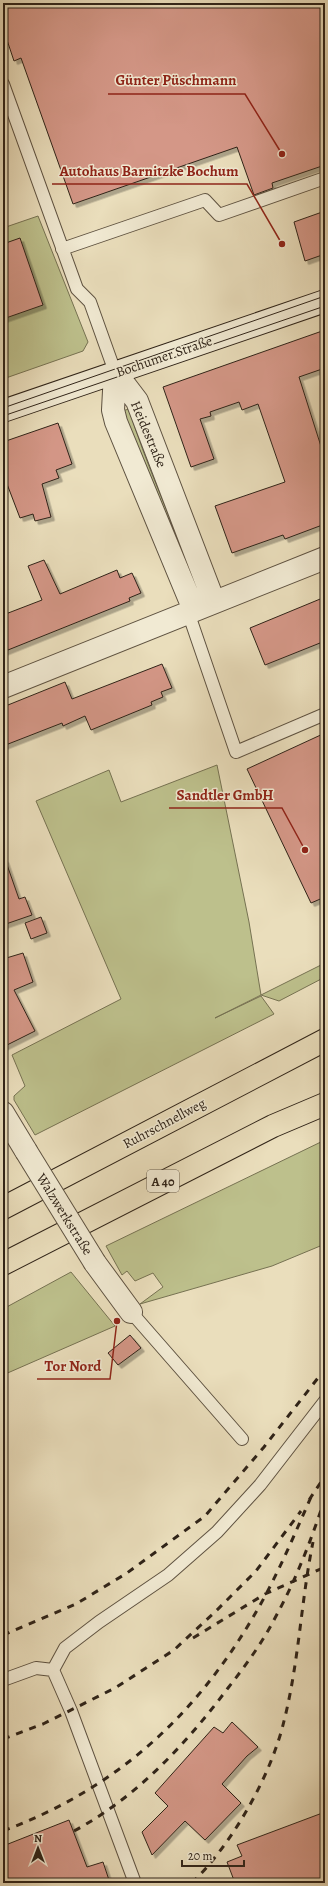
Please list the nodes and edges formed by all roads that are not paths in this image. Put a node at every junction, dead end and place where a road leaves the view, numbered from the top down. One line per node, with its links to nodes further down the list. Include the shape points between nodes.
1 (3, 84): 3 (lane)
2 (325, 178): 3 (lane, via 218,215 205,200)
3 (62, 249): 5 (lane, via 77,289 90,302)
4 (325, 301): 5 (street, Bochumer Straße)
5 (115, 372): 6 (street, Bochumer Straße); 8 (street, Heidestraße, via 137,402); 9 (street, Heidestraße, via 113,410 116,422)
6 (3, 411)
7 (325, 558): 8 (street)
8 (214, 602): 9 (street)
9 (191, 611): 10 (street); 11 (lane, via 236,752)
10 (3, 687)
11 (325, 714)
12 (325, 1040): 15 (highway, Ruhrschnellweg)
13 (325, 1104): 16 (highway, A 40, via 273,1126)
14 (4, 1118): 17 (street, Walzwerkstraße, bridge, via 95,1264)
15 (3, 1208)
16 (3, 1264)
17 (131, 1312): 19 (lane)
18 (325, 1401): 20 (lane, via 260,1485 217,1532 168,1576 65,1648)
19 (242, 1439)
20 (53, 1670): 21 (lane, via 36,1668); 22 (lane, via 71,1711)
21 (3, 1680)
22 (135, 1883)

